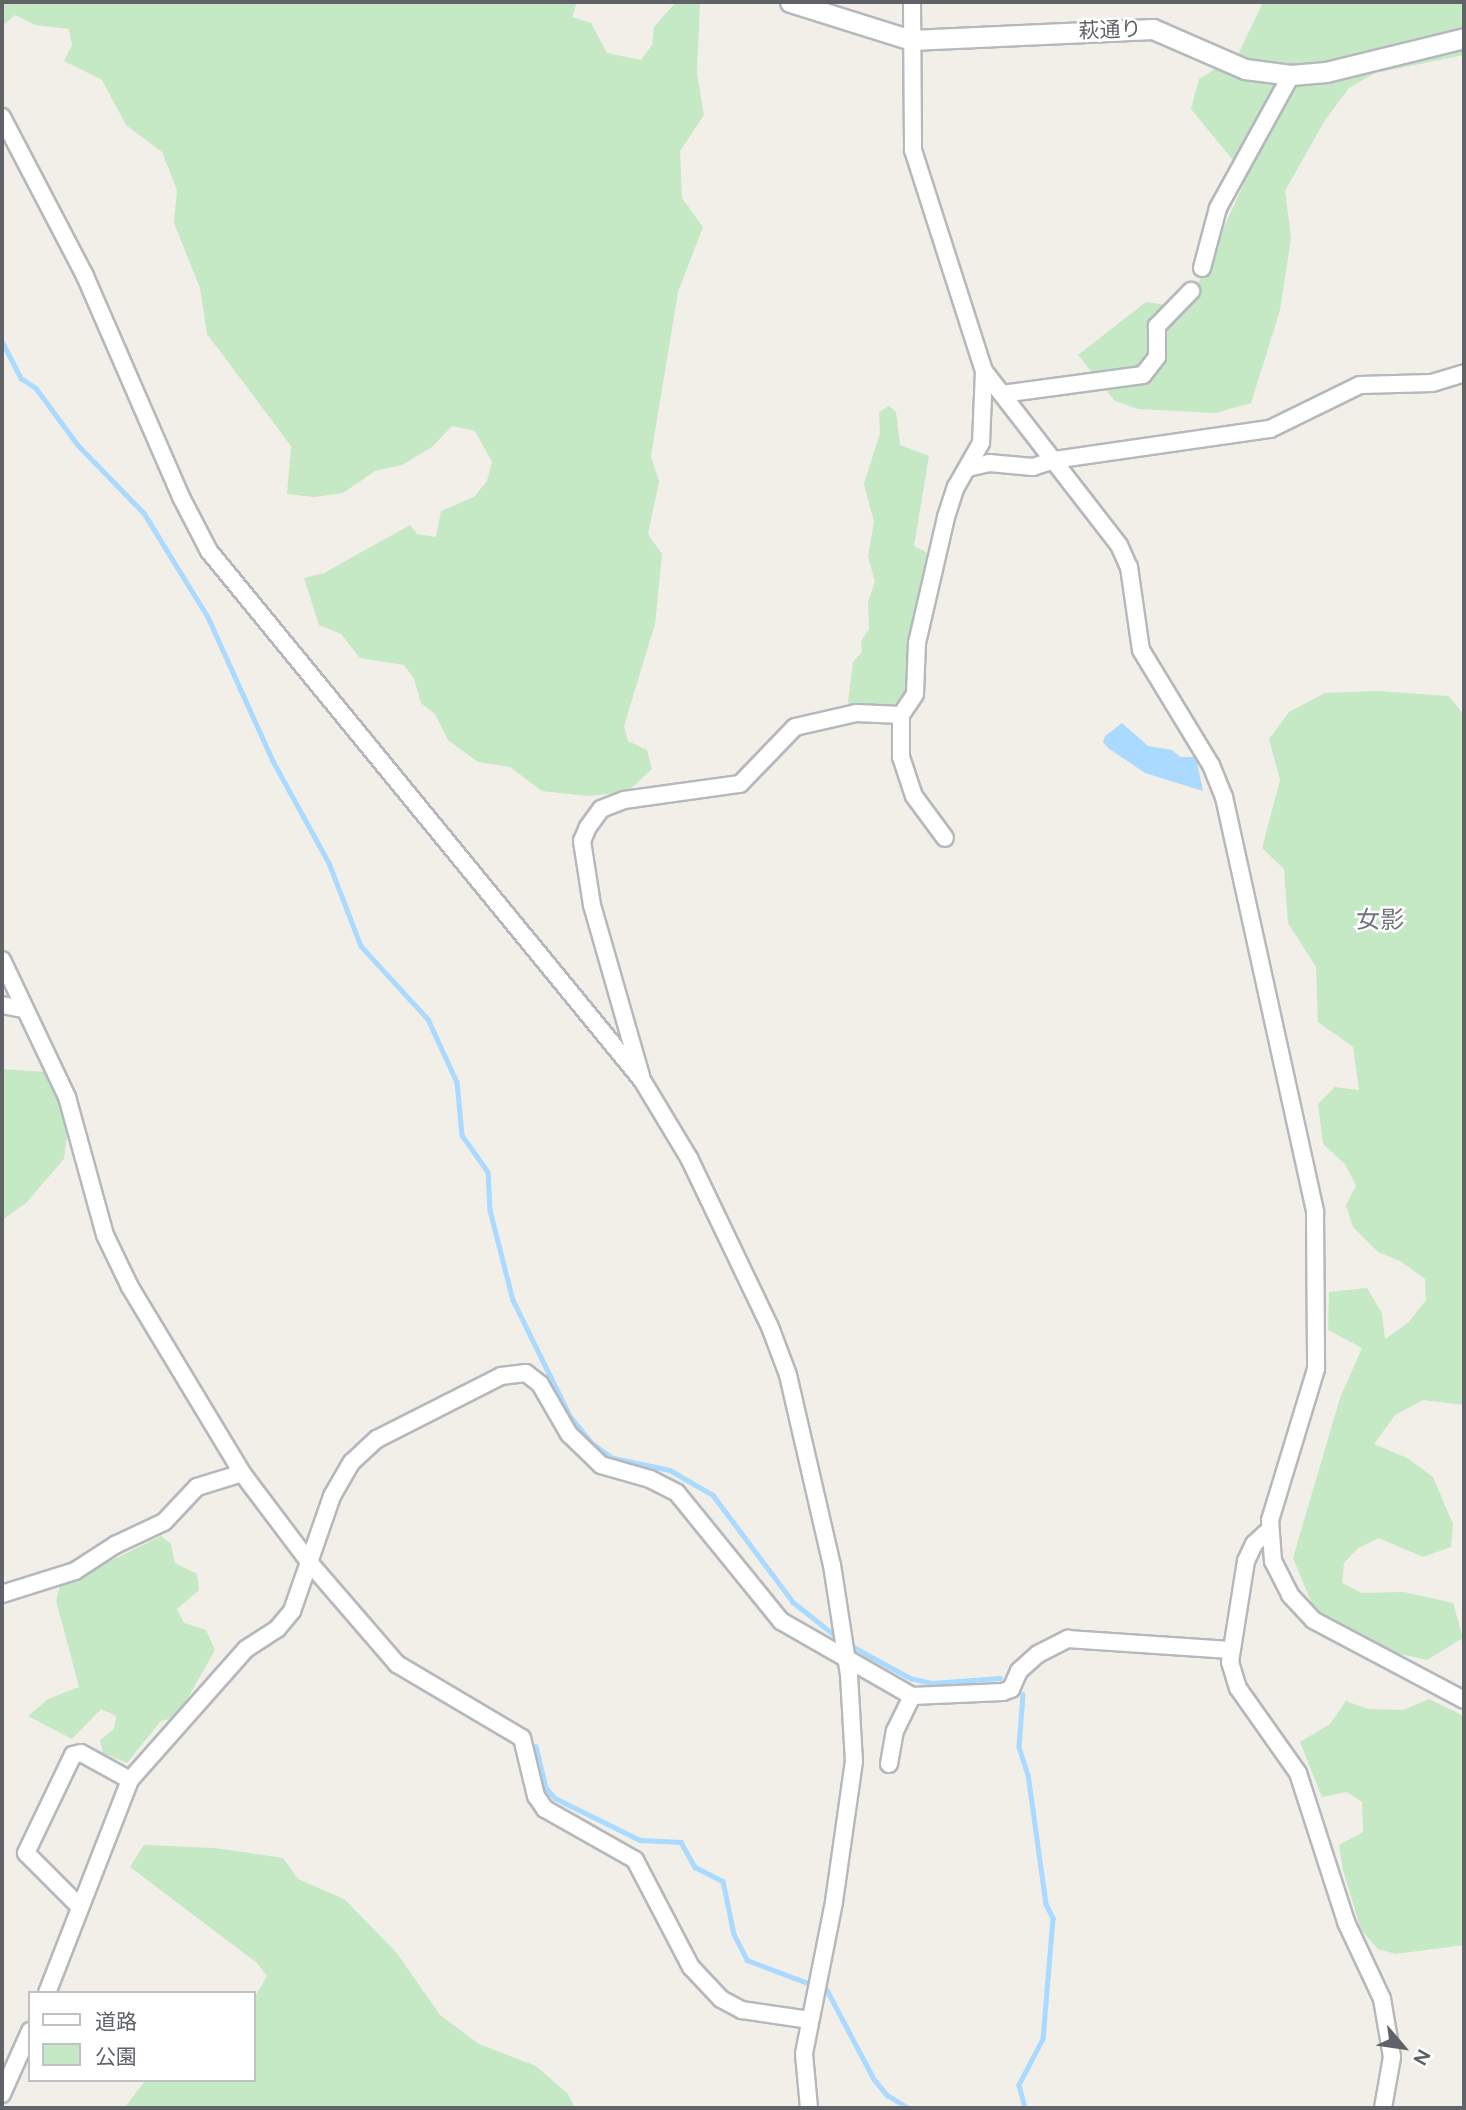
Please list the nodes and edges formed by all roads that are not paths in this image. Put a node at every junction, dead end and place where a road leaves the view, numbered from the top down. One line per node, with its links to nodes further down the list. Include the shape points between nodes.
1 (790, 2): 4 (street, 萩通り)
2 (912, 2): 4 (street)
3 (1464, 38): 5 (street, 萩通り, via 1326,72)
4 (911, 40): 5 (street, 萩通り, via 1153,29 1245,69); 9 (street, via 913,150)
5 (1291, 75): 7 (street, via 1218,208)
6 (2, 117): 21 (street, via 57,219 209,551)
7 (1202, 268)
8 (1191, 291): 11 (street, via 1157,326 1157,357 1143,375)
9 (984, 371): 11 (street); 12 (street)
10 (1464, 373): 13 (street, via 1432,383 1360,385 1270,429)
11 (1002, 394): 13 (street)
12 (981, 443): 14 (street); 15 (street)
13 (1054, 460): 14 (street, via 1011,468); 23 (street, via 1119,545 1129,567 1141,650 1211,765 1224,797 1315,1212 1316,1369)
14 (989, 463): 15 (street)
15 (968, 468): 16 (street, via 946,517 920,630 915,694)
16 (901, 715): 17 (street, via 901,757 914,796); 21 (street, via 856,713 795,727 740,784 624,800 601,809 588,827 582,841 592,905)
17 (946, 838)
18 (2, 960): 20 (street)
19 (2, 1005): 20 (street)
20 (23, 1009): 22 (street, via 67,1097 105,1235 130,1287)
21 (642, 1080): 27 (street, via 689,1158 770,1326 788,1375 832,1565)
22 (242, 1474): 24 (street); 25 (street, via 197,1487 164,1522 115,1545 75,1572)
23 (1268, 1531): 26 (street, via 1254,1544 1246,1561); 29 (street, via 1281,1582 1302,1610)
24 (309, 1562): 27 (street, via 332,1496 352,1462 377,1439 501,1376 526,1373 540,1384 583,1451 601,1465 650,1479 677,1493 781,1621); 31 (street, via 299,1597 277,1629 246,1649); 34 (street, via 397,1664 522,1738 536,1796 545,1809 635,1860 691,1967 721,1999 742,2010)
25 (2, 1594)
26 (1230, 1650): 28 (street, via 1068,1639 1038,1654 1003,1692); 39 (street, via 1238,1688 1298,1773 1346,1922 1382,1999 1392,2057)
27 (847, 1662): 28 (street); 34 (street, via 852,1785)
28 (912, 1696): 30 (street, via 893,1738)
29 (1464, 1700)
30 (889, 1764)
31 (130, 1780): 32 (street); 32 (street, via 81,1753 73,1755 26,1853)
32 (80, 1907): 33 (street)
33 (48, 1991)
34 (810, 2020): 38 (street, via 804,2054)
35 (28, 2034): 36 (street)
36 (7, 2060): 37 (street)
37 (2, 2094)
38 (808, 2108)
39 (1383, 2108)

